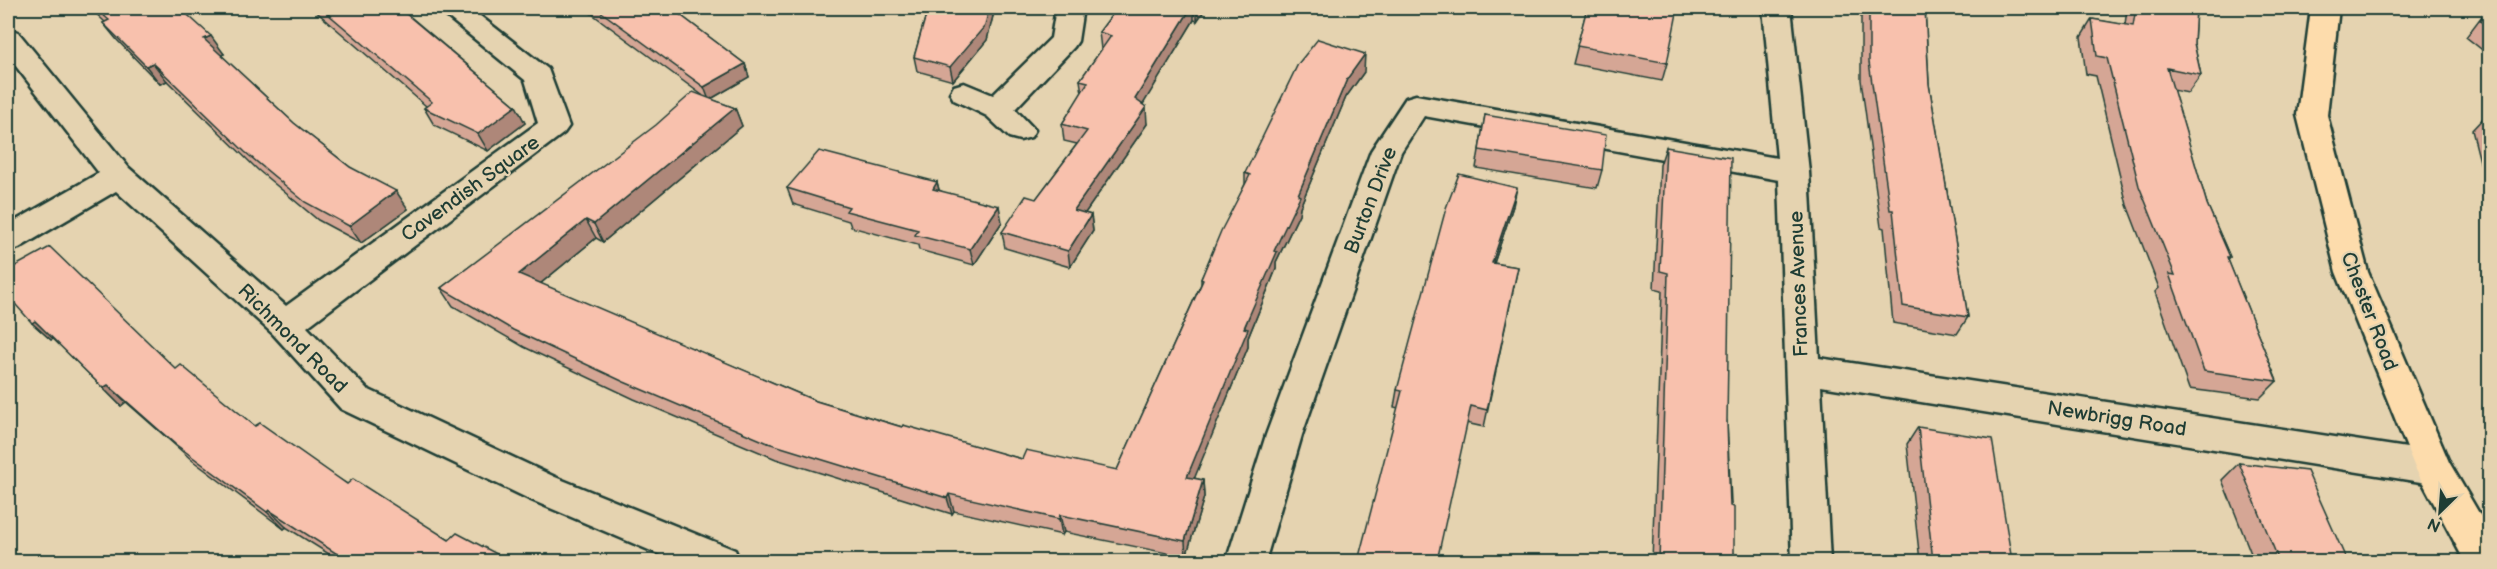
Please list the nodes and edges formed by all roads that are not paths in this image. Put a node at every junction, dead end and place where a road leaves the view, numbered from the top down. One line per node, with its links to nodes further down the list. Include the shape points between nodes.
1 (454, 8): 12 (street, Cavendish Square, via 538,76 554,126)
2 (1069, 8): 7 (street, via 1064,41)
3 (1777, 8): 9 (street, Frances Avenue)
4 (2325, 8): 14 (main road, Chester Road, via 2312,115 2352,272)
5 (8, 38): 10 (street, Richmond Road)
6 (964, 93): 7 (street)
7 (997, 109): 8 (street)
8 (1020, 130)
9 (1794, 171): 13 (street, Frances Avenue); 16 (street, Burton Drive, via 1416,105 1386,151 1284,435)
10 (118, 176): 11 (street); 12 (street, Richmond Road)
11 (8, 240)
12 (285, 325): 15 (street, Richmond Road, via 354,399 542,488)
13 (1801, 369): 14 (street, Newbrigg Road); 17 (street, Frances Avenue)
14 (2433, 468): 18 (main road, Chester Road)
15 (721, 561)
16 (1245, 561)
17 (1811, 561)
18 (2486, 561)

